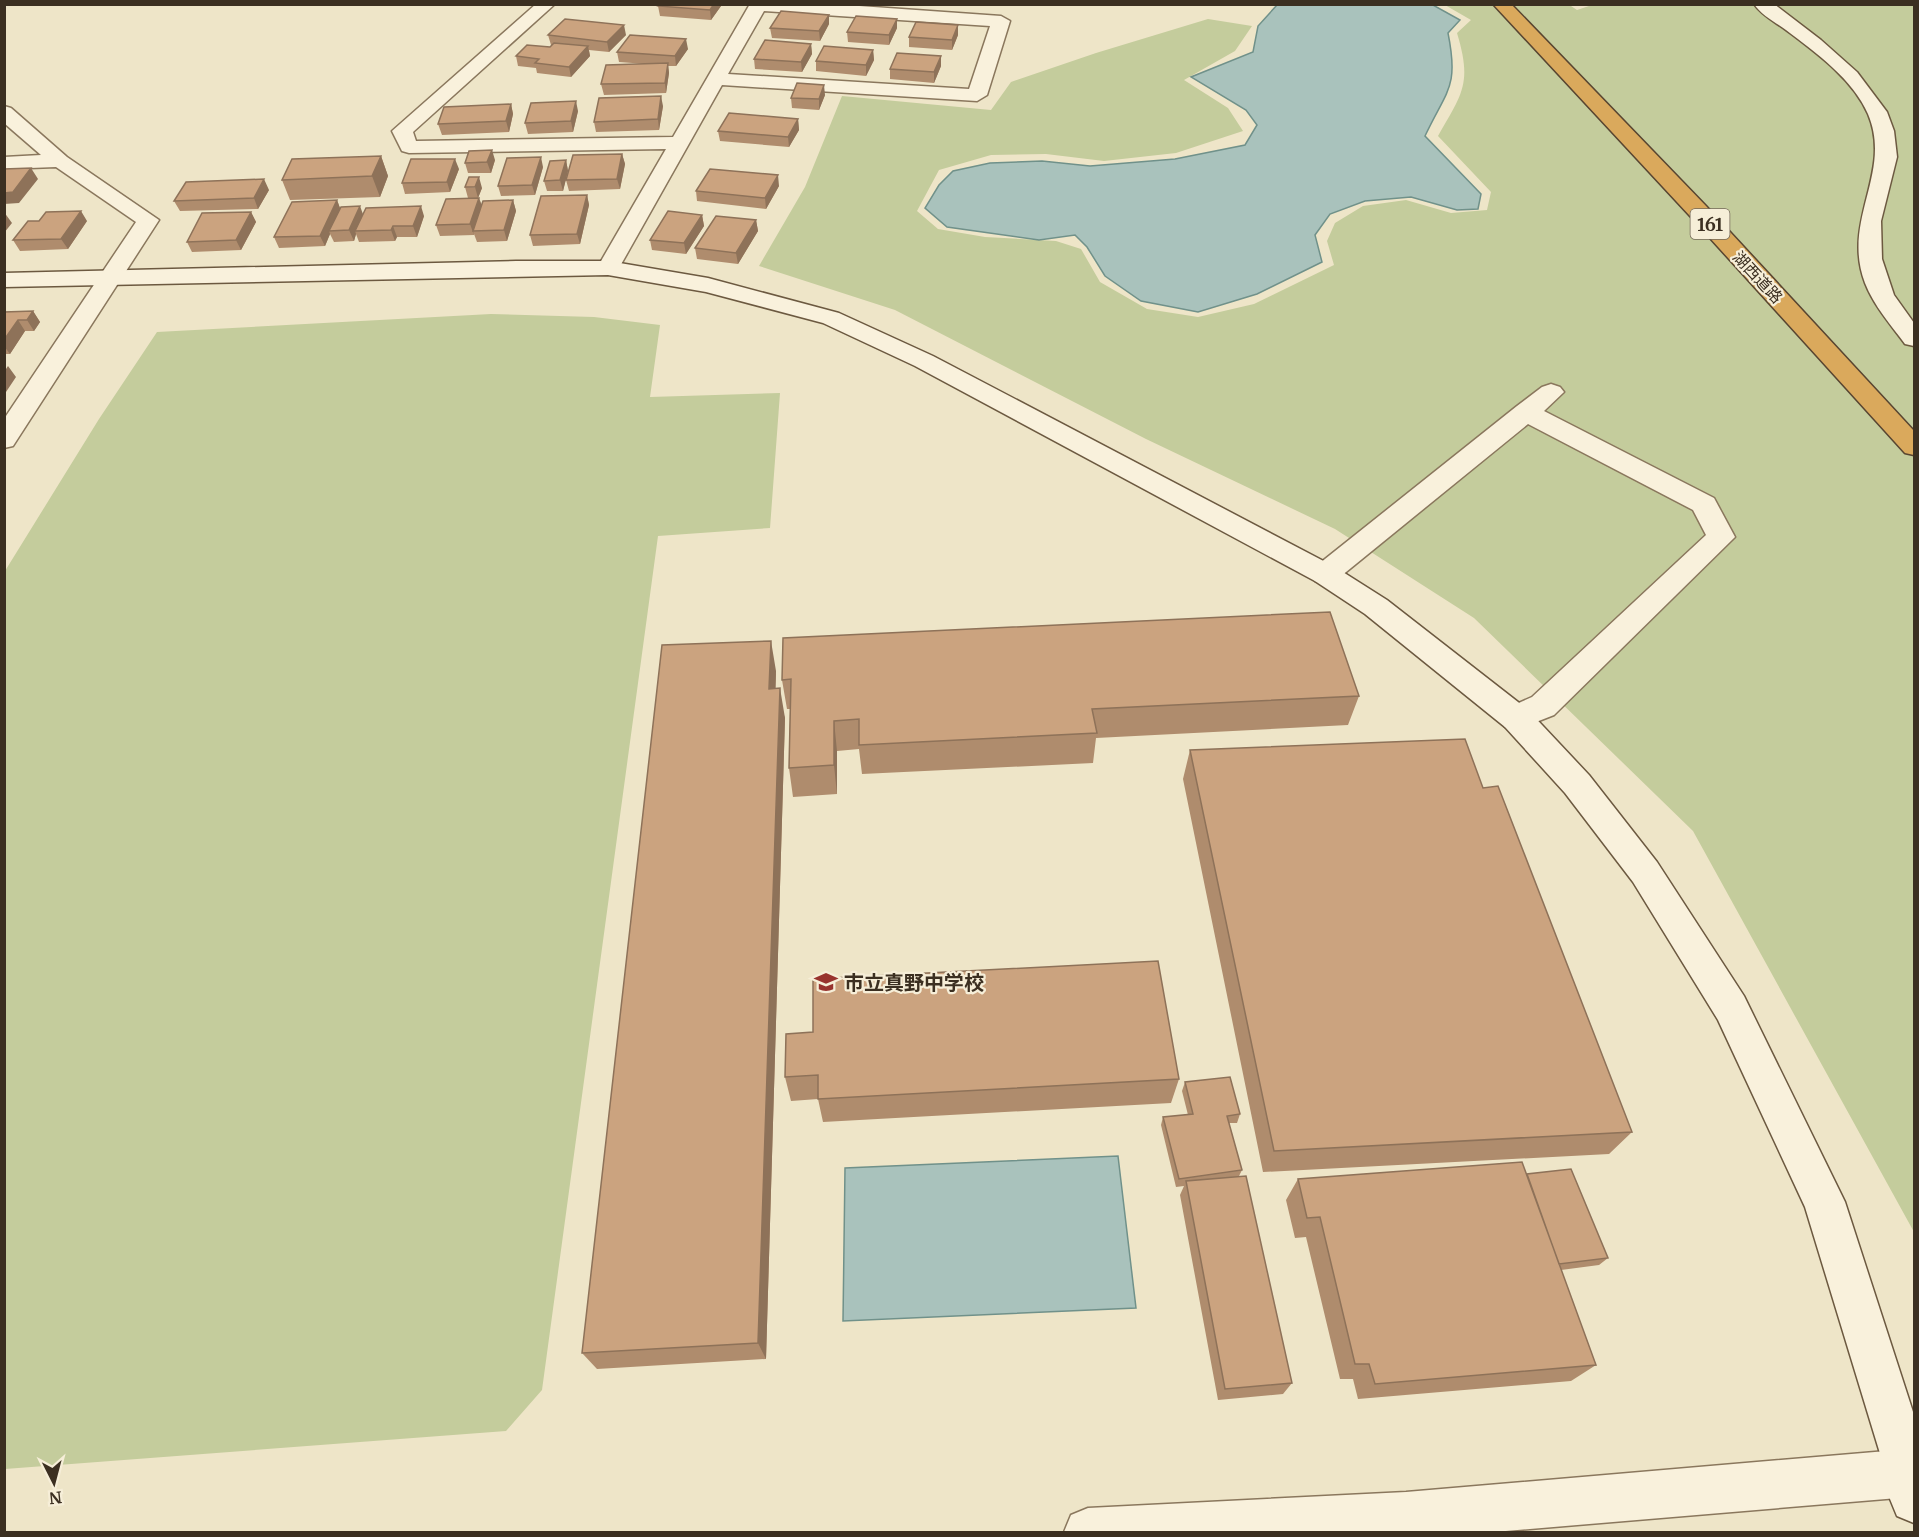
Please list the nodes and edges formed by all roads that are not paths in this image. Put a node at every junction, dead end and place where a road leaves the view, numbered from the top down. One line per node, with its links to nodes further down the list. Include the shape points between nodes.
1 (547, 4): 7 (street, via 402,132 410,147)
2 (1501, 4): 17 (highway, 湖西道路 / 161)
3 (1762, 4): 13 (street, via 1830,56 1865,95 1884,130 1887,166 1875,199 1868,249 1882,294)
4 (758, 5): 5 (street); 5 (street, via 1000,21 977,95)
5 (716, 79): 7 (street)
6 (4, 112): 8 (street)
7 (679, 144): 10 (street)
8 (60, 161): 9 (street); 11 (street, via 148,220)
9 (4, 163)
10 (608, 268): 11 (street); 18 (street, via 708,285 831,318 924,361)
11 (111, 276): 12 (street); 16 (street)
12 (4, 280)
13 (1914, 339)
14 (1551, 392): 15 (street)
15 (1526, 412): 18 (street); 19 (street, via 1704,504 1721,537 1543,706)
16 (7, 433)
17 (1914, 447)
18 (1325, 574): 19 (street, via 1377,607)
19 (1516, 718): 20 (street, via 1577,784 1645,872 1731,1008 1824,1202)
20 (1912, 1486): 21 (street)
21 (1404, 1524): 22 (street)
22 (1088, 1533)

